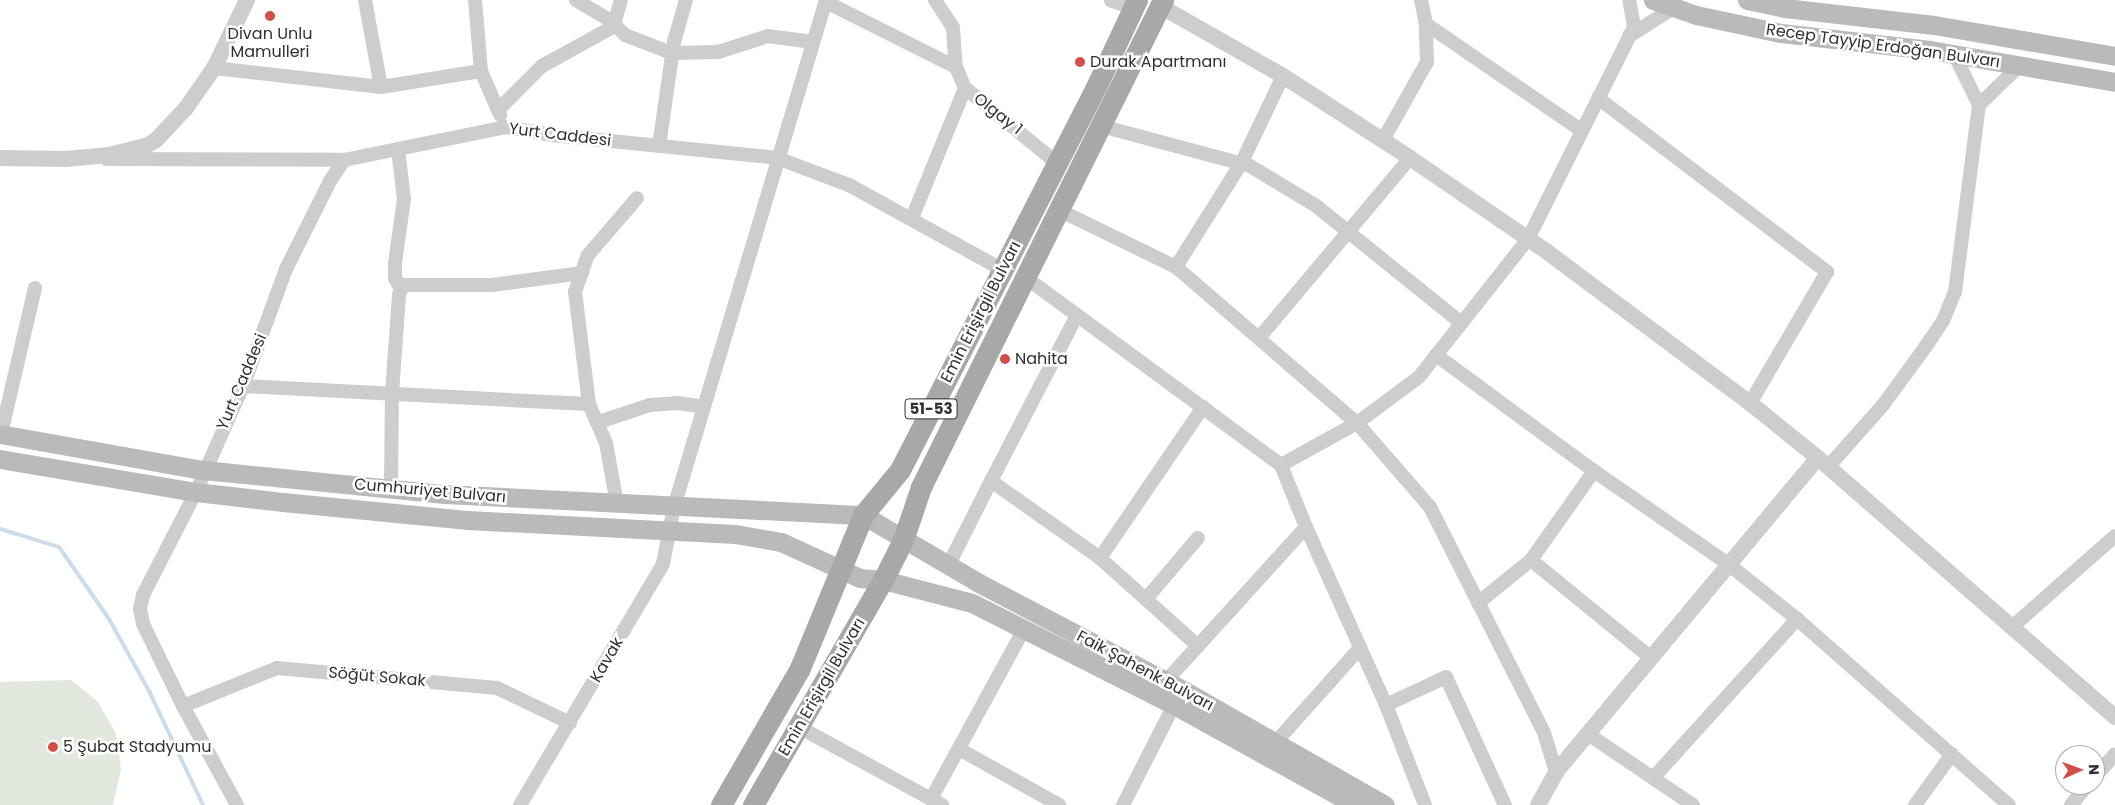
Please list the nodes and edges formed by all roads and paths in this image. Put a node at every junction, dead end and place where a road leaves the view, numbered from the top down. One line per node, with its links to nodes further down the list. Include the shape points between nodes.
1 (247, 0): 26 (street)
2 (365, 0): 30 (street)
3 (475, 0): 27 (street)
4 (576, 0): 17 (street)
5 (621, 0): 17 (street)
6 (686, 0): 21 (street)
7 (935, 0): 25 (street, Olgay 1, via 953,28)
8 (1112, 0): 14 (street)
9 (1421, 0): 18 (street)
10 (1629, 0): 19 (street, via 1634,27)
11 (1653, 0): 16 (main road, Recep Tayyip Erdoğan Bulvarı)
12 (1747, 0): 23 (main road, Recep Tayyip Erdoğan Bulvarı, via 1785,8 1934,25)
13 (826, 1): 20 (street, Kavak); 25 (street)
14 (1136, 3): 47 (main road, Emin Erişirgil Bulvarı / 51-53)
15 (1161, 3): 28 (street); 35 (main road, Emin Erişirgil Bulvarı / 51-53)
16 (1675, 8): 19 (street); 22 (main road, Recep Tayyip Erdoğan Bulvarı, via 1781,33)
17 (614, 24): 21 (street, via 625,35); 34 (street, via 542,66)
18 (1426, 24): 37 (street); 38 (street, via 1428,62)
19 (1629, 36): 32 (street)
20 (814, 42): 21 (street, via 768,36 718,52); 42 (street, Kavak)
21 (672, 53): 39 (street)
22 (1954, 54): 24 (main road, Recep Tayyip Erdoğan Bulvarı); 33 (street)
23 (2115, 56)
24 (2020, 65): 29 (main road, Recep Tayyip Erdoğan Bulvarı); 33 (street)
25 (956, 67): 31 (street, Olgay 1)
26 (214, 68): 30 (street); 44 (street, via 186,108 156,140 130,151)
27 (481, 71): 30 (street); 34 (street)
28 (1284, 76): 38 (street); 46 (street)
29 (2115, 82)
30 (381, 87)
31 (965, 88): 47 (street, Olgay 1); 50 (street)
32 (1598, 98): 37 (street); 65 (street, via 1827,272)
33 (1980, 105): 73 (street, via 1952,299 1926,346 1883,405)
34 (498, 110): 36 (street)
35 (1100, 126): 46 (street); 49 (main road, Emin Erişirgil Bulvarı / 51-53)
36 (506, 127): 39 (street, Yurt Caddesi); 40 (street, Yurt Caddesi)
37 (1581, 130): 52 (street)
38 (1383, 140): 43 (street)
39 (659, 146): 42 (street, Yurt Caddesi)
40 (398, 149): 45 (street, Yurt Caddesi); 58 (street, via 404,199 395,263 395,278)
41 (0, 158): 44 (street)
42 (777, 158): 50 (street, Yurt Caddesi, via 850,185); 67 (street, Kavak)
43 (1410, 158): 51 (street); 52 (street)
44 (66, 159): 45 (street)
45 (344, 160): 63 (street, Yurt Caddesi, via 286,269)
46 (1242, 162): 51 (street, via 1315,205); 53 (street)
47 (1057, 163): 54 (main road, Emin Erişirgil Bulvarı / 51-53)
48 (637, 198): 55 (street, via 588,255)
49 (1059, 210): 53 (street); 56 (main road, Emin Erişirgil Bulvarı / 51-53)
50 (912, 218): 54 (street, Yurt Caddesi)
51 (1348, 232): 60 (street); 61 (street)
52 (1528, 239): 60 (street); 65 (street)
53 (1176, 267): 61 (street)
54 (1002, 270): 82 (main road, Emin Erişirgil Bulvarı / 51-53, via 900,470)
55 (582, 273): 58 (street, via 492,285 403,285); 66 (street, via 575,292 576,313)
56 (1026, 277): 59 (street); 87 (main road, Emin Erişirgil Bulvarı / 51-53, via 921,487)
57 (35, 288): 71 (street)
58 (400, 290): 64 (street)
59 (1077, 315): 68 (street); 77 (street)
60 (1461, 323): 62 (street)
61 (1259, 338): 70 (street)
62 (1436, 355): 70 (street, via 1418,377); 76 (street)
63 (244, 386): 64 (street); 75 (street, Yurt Caddesi)
64 (392, 393): 66 (street); 78 (street)
65 (1750, 403): 73 (street)
66 (589, 404): 69 (street)
67 (704, 407): 69 (street, via 677,403 650,405); 81 (street, Kavak)
68 (1204, 407): 74 (street); 88 (street)
69 (599, 422): 80 (street)
70 (1357, 424): 74 (street); 95 (street, via 1430,507)
71 (0, 434): 75 (main road, Cumhuriyet Bulvarı)
72 (0, 459): 79 (main road, Cumhuriyet Bulvarı)
73 (1823, 463): 90 (street); 97 (street)
74 (1281, 465): 83 (street)
75 (203, 470): 78 (main road, Cumhuriyet Bulvarı); 79 (street, Yurt Caddesi)
76 (1594, 471): 89 (street); 90 (street)
77 (991, 482): 88 (street); 91 (street)
78 (391, 489): 80 (main road, Cumhuriyet Bulvarı)
79 (196, 492): 84 (main road, Cumhuriyet Bulvarı, via 468,520); 105 (street, Yurt Caddesi, via 143,595 140,609 143,624)
80 (617, 504): 81 (main road, Cumhuriyet Bulvarı)
81 (674, 507): 82 (main road, Cumhuriyet Bulvarı); 84 (street, Kavak)
82 (864, 515): 87 (main road, Faik Şahenk Bulvarı); 92 (main road, Emin Erişirgil Bulvarı / 51-53)
83 (1306, 527): 99 (street); 100 (street)
84 (670, 531): 92 (main road, Cumhuriyet Bulvarı, via 735,534 781,542); 107 (street, Kavak, via 664,564)
85 (2115, 536): 97 (street)
86 (1198, 538): 94 (street)
87 (903, 540): 91 (main road, Faik Şahenk Bulvarı); 93 (main road, Emin Erişirgil Bulvarı / 51-53)
88 (1100, 558): 94 (street)
89 (1532, 560): 95 (street); 101 (street)
90 (1727, 563): 96 (street); 101 (street)
91 (948, 566): 102 (main road, Faik Şahenk Bulvarı)
92 (840, 568): 93 (main road, Cumhuriyet Bulvarı, via 860,578); 121 (main road, Emin Erişirgil Bulvarı / 51-53, via 800,668)
93 (884, 580): 98 (main road, Faik Şahenk Bulvarı, via 972,603); 108 (main road, Emin Erişirgil Bulvarı / 51-53)
94 (1146, 599): 99 (street)
95 (1478, 603): 115 (street, via 1544,733)
96 (1797, 620): 112 (street); 116 (street)
97 (2012, 626): 106 (street)
98 (1024, 629): 103 (main road, Faik Şahenk Bulvarı); 111 (street)
99 (1198, 646): 102 (street)
100 (1360, 648): 104 (street); 110 (street)
101 (1651, 658): 109 (street)
102 (1166, 682): 110 (main road, Faik Şahenk Bulvarı)
103 (1174, 705): 124 (street); 125 (main road, Faik Şahenk Bulvarı)
104 (1386, 705): 127 (street); 128 (street, via 1446,677)
105 (183, 706): 107 (street, Söğüt Sokak, via 277,668 496,688); 119 (street, Yurt Caddesi)
106 (2115, 717)
107 (570, 723): 120 (street, Kavak)
108 (799, 727): 118 (street); 122 (main road, Emin Erişirgil Bulvarı / 51-53)
109 (1588, 734): 115 (street); 116 (street)
110 (1275, 743): 126 (main road, Faik Şahenk Bulvarı)
111 (959, 749): 118 (street); 123 (street)
112 (1952, 754): 131 (street); 132 (street)
113 (2115, 754): 114 (street)
114 (2105, 766)
115 (1556, 772): 129 (street)
116 (1653, 778): 130 (street)
117 (2080, 795): 133 (street)
118 (936, 802)
119 (237, 805)
120 (520, 805)
121 (721, 805)
122 (753, 805)
123 (1058, 805)
124 (1123, 805)
125 (1355, 805)
126 (1386, 805)
127 (1425, 805)
128 (1505, 805)
129 (1538, 805)
130 (1693, 805)
131 (1915, 805)
132 (2009, 805)
133 (2072, 805)

